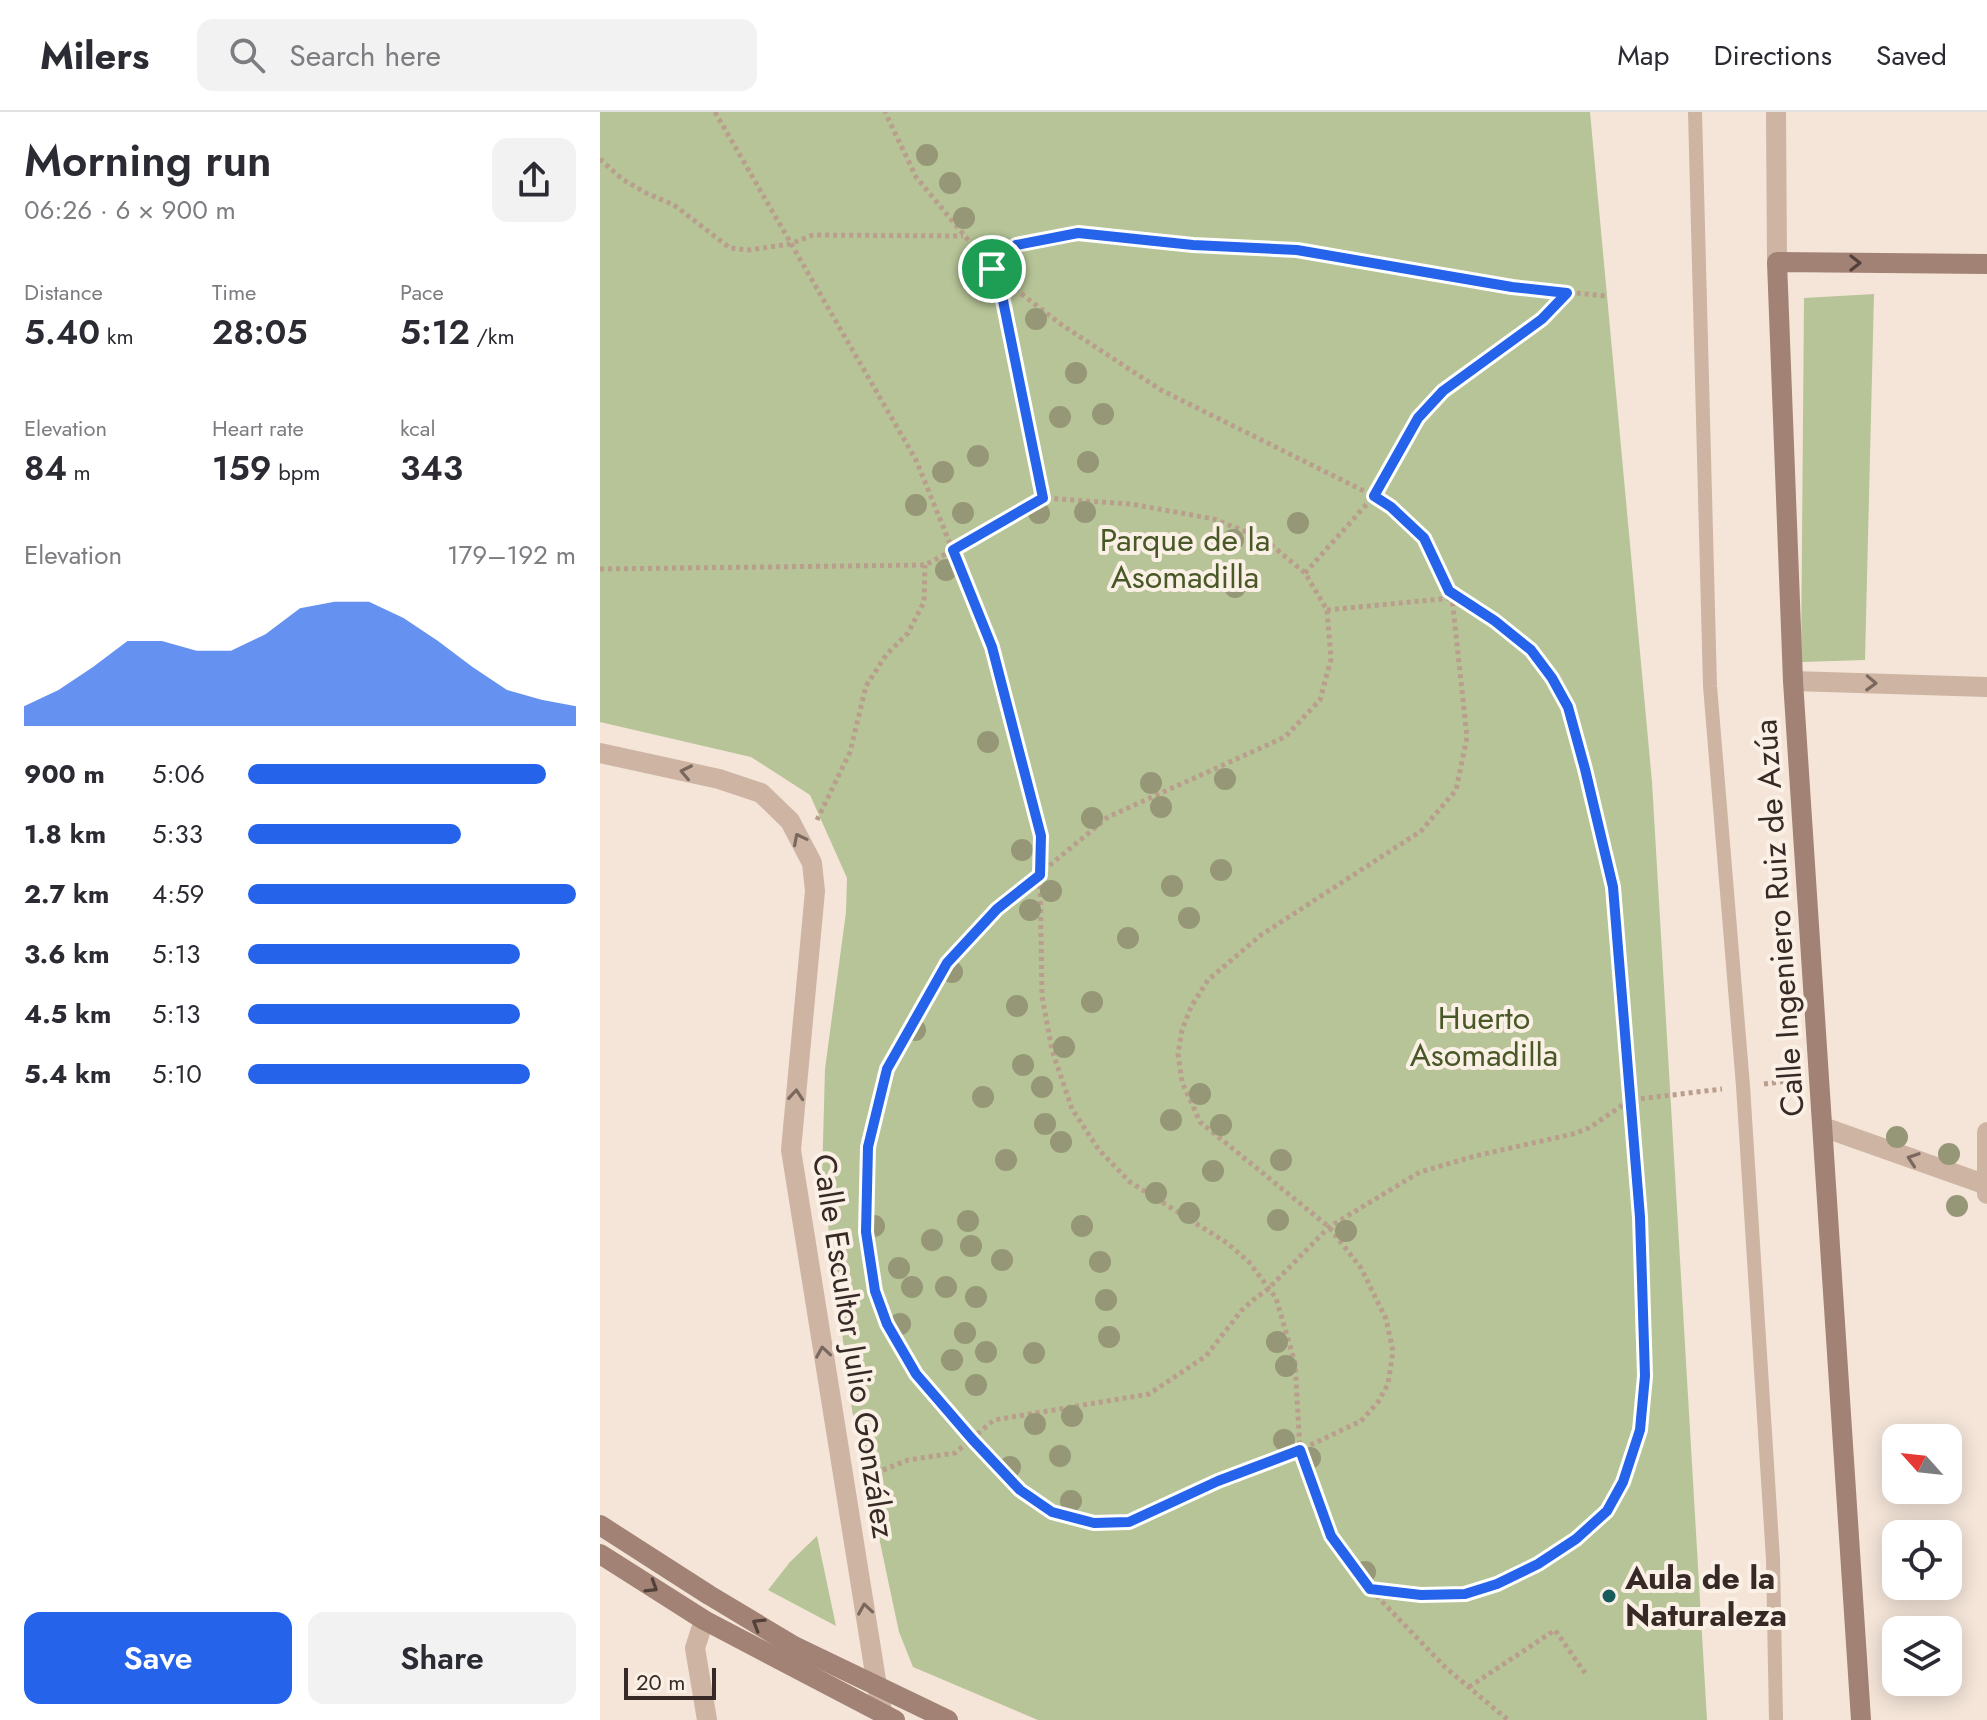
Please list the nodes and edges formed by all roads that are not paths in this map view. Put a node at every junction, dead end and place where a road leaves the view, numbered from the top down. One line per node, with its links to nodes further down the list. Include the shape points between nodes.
1 (1695, 112): 18 (lane, via 1710,686 1743,1086 1772,1543)
2 (1776, 112): 3 (street, Calle Ingeniero Ruiz de Azúa)
3 (1777, 262): 4 (street, one-way to 4); 5 (street, Calle Ingeniero Ruiz de Azúa)
4 (1987, 264)
5 (1793, 681): 6 (street, one-way to 6); 8 (street, Calle Ingeniero Ruiz de Azúa)
6 (1987, 687)
7 (600, 753): 14 (street, Calle Escultor Julio González, one-way to 7, via 791,1150 815,891 812,863 790,821 761,793)
8 (1823, 1127): 10 (street, one-way to 8); 19 (street, Calle Ingeniero Ruiz de Azúa)
9 (1987, 1132): 10 (street)
10 (1987, 1189)
11 (600, 1525): 14 (street, one-way to 11, via 794,1646)
12 (600, 1554): 13 (street, one-way to 13)
13 (704, 1620): 15 (street); 16 (street, via 695,1648)
14 (877, 1686): 15 (street, Calle Escultor Julio González); 17 (street)
15 (888, 1718)
16 (707, 1720)
17 (948, 1720)
18 (1776, 1720)
19 (1861, 1720)

